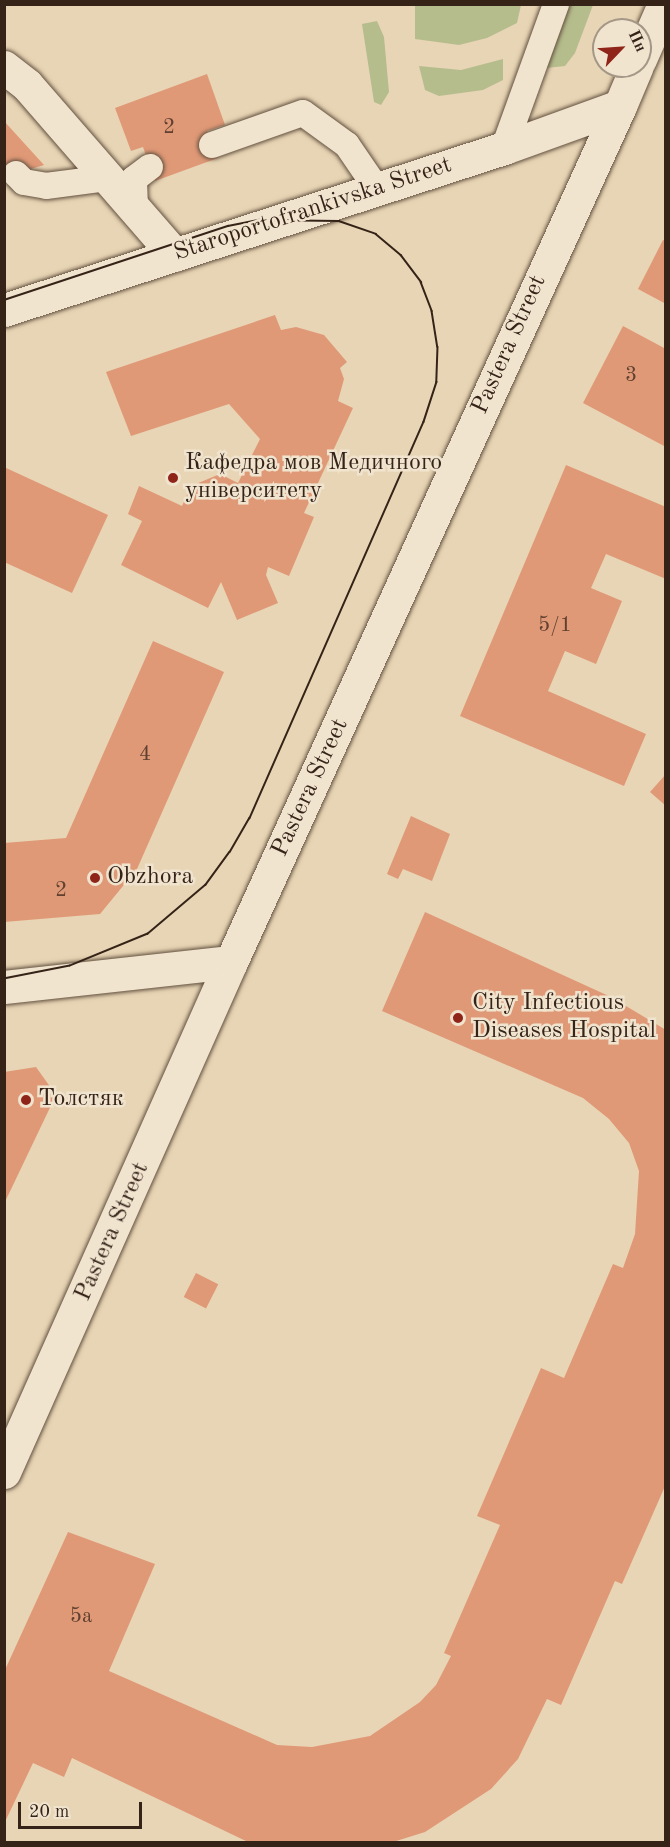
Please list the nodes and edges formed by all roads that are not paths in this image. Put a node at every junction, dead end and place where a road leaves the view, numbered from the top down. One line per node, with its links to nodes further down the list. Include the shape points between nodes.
1 (556, 4): 8 (lane)
2 (664, 4): 3 (street)
3 (652, 32)
4 (4, 67): 11 (street, via 27,85)
5 (632, 78): 6 (street, Pastera Street)
6 (620, 106): 8 (street, Staroportofrankivska Street); 16 (street, Pastera Street)
7 (212, 145): 12 (lane, via 303,113 347,145)
8 (504, 148): 12 (street, Staroportofrankivska Street)
9 (150, 167): 13 (lane, via 134,179)
10 (16, 174): 11 (lane, via 24,182 46,186)
11 (108, 178): 13 (street)
12 (377, 189): 14 (street, Staroportofrankivska Street)
13 (135, 209): 14 (street)
14 (175, 255): 15 (street, Staroportofrankivska Street)
15 (4, 310)
16 (231, 962): 17 (street); 18 (street, Pastera Street)
17 (4, 987)
18 (4, 1472)

